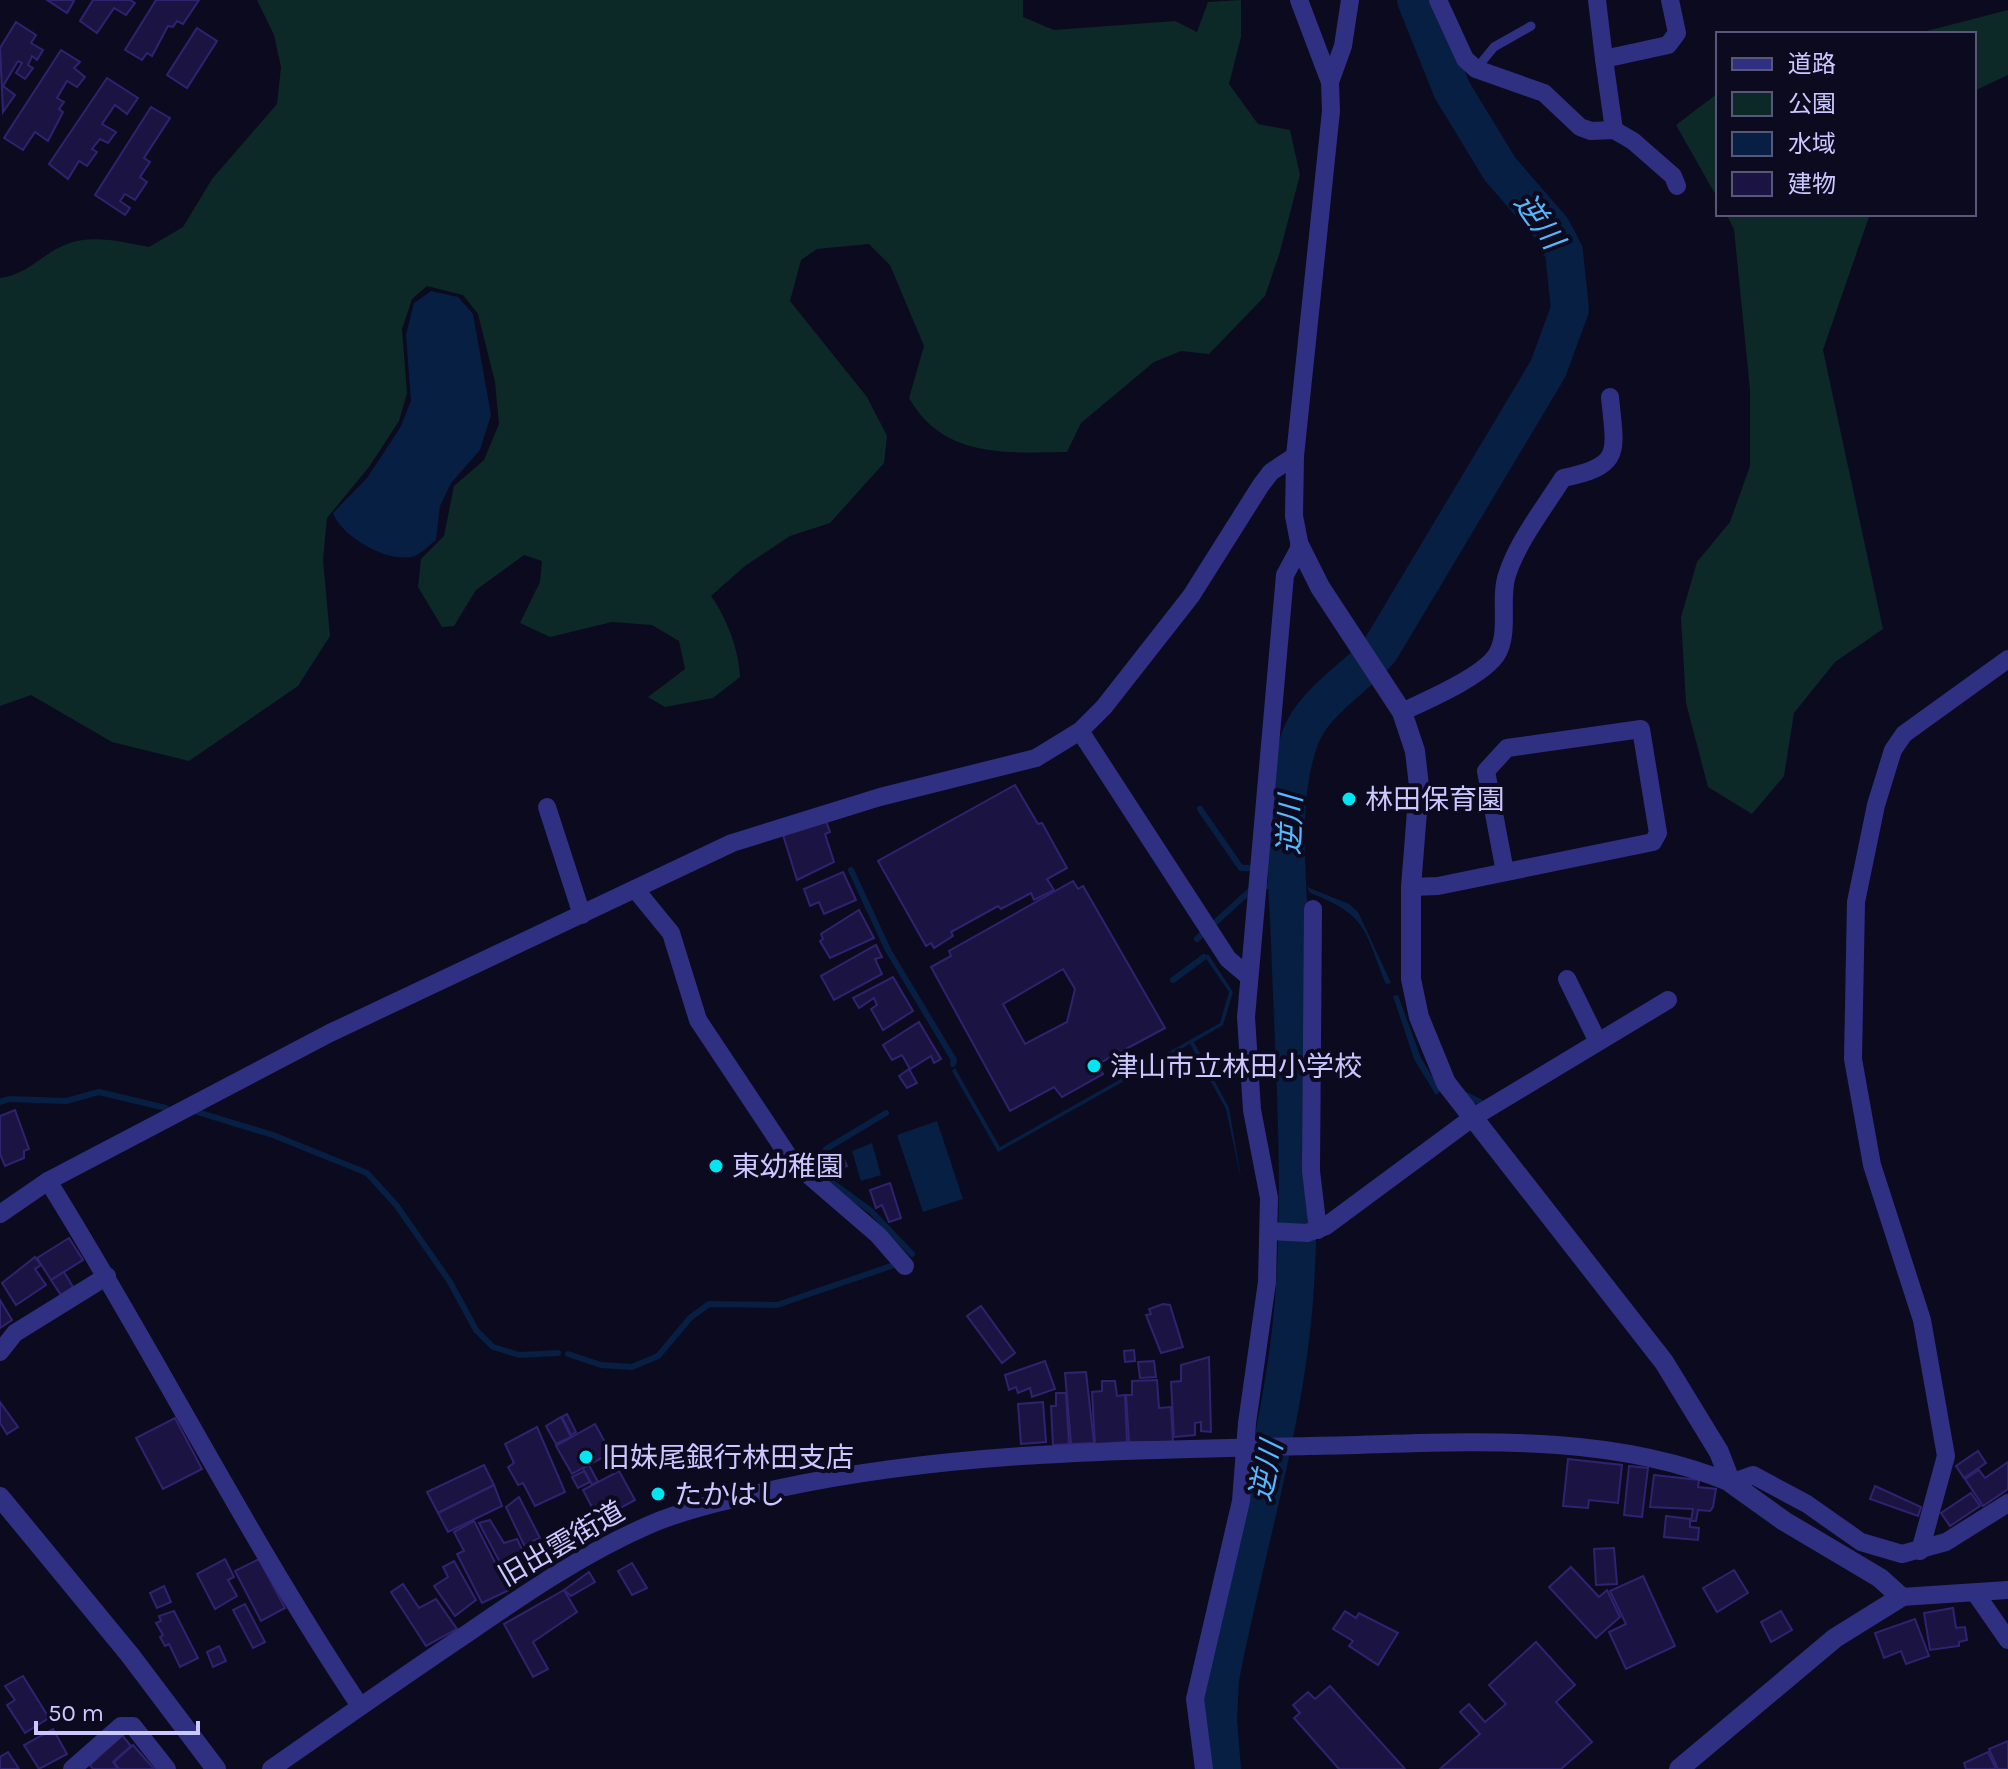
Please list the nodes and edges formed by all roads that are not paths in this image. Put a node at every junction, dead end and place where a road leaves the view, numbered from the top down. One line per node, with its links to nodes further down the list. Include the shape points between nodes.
1 (1299, 0): 9 (street)
2 (1350, 0): 9 (street, via 1343,46)
3 (1438, 0): 8 (street, via 1465,59)
4 (1597, 0): 7 (street)
5 (1670, 0): 7 (street, via 1677,33 1668,45)
6 (1531, 26): 8 (lane, via 1494,47)
7 (1604, 59): 10 (street)
8 (1476, 69): 10 (street, via 1544,93 1580,127)
9 (1330, 82): 13 (street, via 1327,158)
10 (1614, 130): 11 (street, via 1642,148)
11 (1677, 186)
12 (1610, 397): 16 (street, via 1615,452 1608,464 1593,472 1563,478 1522,545 1501,597 1497,654 1485,667)
13 (1295, 456): 14 (street, via 1294,516); 17 (street, via 1271,472 1191,596)
14 (1300, 547): 16 (street, via 1320,587); 24 (street, via 1285,575)
15 (2008, 659): 40 (street, via 1904,734 1893,750 1856,902 1853,1059 1872,1165 1922,1320 1946,1456)
16 (1402, 712): 20 (street, via 1419,786)
17 (1080, 731): 21 (street, via 1019,764 762,831); 24 (street, via 1228,959)
18 (547, 807): 23 (street)
19 (1505, 872): 19 (street, via 1486,771 1507,748 1641,729 1658,833 1653,842); 20 (street)
20 (1411, 887): 28 (street, via 1411,979 1419,1017 1446,1083)
21 (635, 889): 23 (street); 33 (street, via 671,933 698,1020 791,1160 878,1235)
22 (1313, 909): 32 (street)
23 (582, 915): 29 (street, via 330,1033)
24 (1247, 975): 31 (street, via 1247,1066)
25 (1567, 979): 27 (street)
26 (1668, 1000): 27 (street)
27 (1597, 1040): 28 (street)
28 (1472, 1118): 32 (street); 37 (street, via 1664,1362 1719,1452)
29 (48, 1181): 30 (street); 34 (street)
30 (0, 1214)
31 (1279, 1232): 32 (street); 36 (street)
32 (1313, 1232)
33 (905, 1266)
34 (107, 1276): 35 (street, via 15,1333); 45 (street, via 305,1624)
35 (0, 1352)
36 (1251, 1447): 37 (street, 旧出雲街道, via 1458,1440 1580,1448 1696,1468); 45 (street, 旧出雲街道, via 1017,1455 834,1477 732,1499 654,1523 605,1546); 50 (street, via 1195,1699)
37 (1731, 1483): 40 (street, via 1753,1475 1861,1542 1902,1554); 43 (street, via 1880,1578)
38 (0, 1497): 48 (street)
39 (2008, 1503): 40 (street, via 1946,1542)
40 (1920, 1551)
41 (2008, 1590): 42 (street)
42 (1976, 1594): 43 (street); 44 (street)
43 (1901, 1597): 51 (street, via 1835,1638)
44 (2008, 1640)
45 (360, 1706): 49 (street, 旧出雲街道)
46 (72, 1769): 47 (street, via 121,1726 133,1726)
47 (167, 1769)
48 (216, 1769)
49 (271, 1769)
50 (1204, 1769)
51 (1679, 1769)

